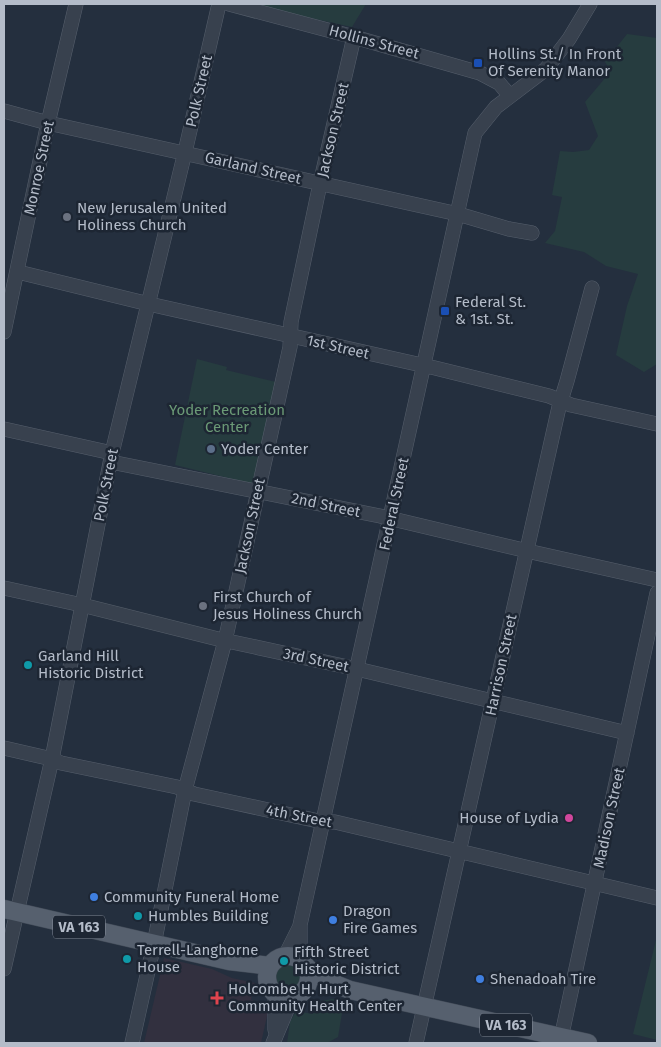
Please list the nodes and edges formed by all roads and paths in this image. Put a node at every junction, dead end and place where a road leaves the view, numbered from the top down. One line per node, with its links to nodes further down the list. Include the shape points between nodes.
1 (76, 4): 8 (street, Monroe Street)
2 (219, 4): 9 (street, Polk Street)
3 (229, 4): 5 (street, Hollins Street)
4 (590, 4): 6 (street, Federal Street, via 546,69)
5 (354, 37): 6 (street, Hollins Street, via 480,73 500,83); 10 (street, Jackson Street)
6 (510, 96): 11 (street, Federal Street, via 496,107 475,133)
7 (4, 111): 8 (street, Garland Street)
8 (48, 123): 9 (street, Garland Street); 13 (street, Monroe Street)
9 (185, 152): 10 (street, Garland Street); 15 (street, Polk Street)
10 (320, 184): 11 (street, Garland Street); 17 (street, Jackson Street)
11 (458, 214): 12 (street, Garland Street, via 509,230); 18 (street, Federal Street)
12 (532, 233)
13 (18, 272): 15 (street, 1st Street); 16 (street, Monroe Street)
14 (592, 288): 19 (street, Harrison Street)
15 (149, 304): 17 (street, 1st Street); 22 (street, Polk Street)
16 (4, 332)
17 (290, 336): 18 (street, 1st Street); 23 (street, Jackson Street)
18 (423, 366): 19 (street, 1st Street); 24 (street, Federal Street)
19 (561, 400): 20 (street, 1st Street); 25 (street, Harrison Street)
20 (657, 424)
21 (4, 429): 22 (street, 2nd Street)
22 (111, 458): 23 (street, 2nd Street); 29 (street, Polk Street)
23 (258, 490): 24 (street, 2nd Street); 30 (street, Jackson Street)
24 (391, 519): 25 (street, 2nd Street); 31 (street, Federal Street)
25 (526, 550): 26 (street, 2nd Street); 32 (street, Harrison Street)
26 (657, 580)
27 (4, 588): 29 (street, 3rd Street)
28 (657, 593): 33 (street, Madison Street)
29 (82, 605): 30 (street, 3rd Street); 35 (street, Polk Street)
30 (225, 640): 31 (street, 3rd Street); 36 (street, Jackson Street)
31 (357, 669): 32 (street, 3rd Street); 37 (street, Federal Street)
32 (492, 702): 33 (street, 3rd Street); 38 (street, Harrison Street)
33 (627, 733): 39 (street, Madison Street)
34 (4, 748): 35 (street, 4th Street)
35 (52, 759): 36 (street, 4th Street); 41 (street, Polk Street)
36 (186, 790): 37 (street, 4th Street); 42 (street, Jackson Street)
37 (323, 822): 38 (street, 4th Street, via 335,822); 43 (street, Federal Street, via 300,925)
38 (459, 852): 39 (street, 4th Street); 47 (street, Harrison Street)
39 (595, 883): 40 (street, 4th Street); 49 (street, Madison Street)
40 (657, 898)
41 (10, 911): 42 (main road, VA 163); 44 (street, Polk Street)
42 (154, 944): 45 (main road, VA 163, via 229,961); 50 (street, Jackson Street)
43 (297, 961): 45 (main road, via 276,960); 45 (main road, via 310,979 306,990); 46 (main road, VA 163)
44 (4, 969)
45 (281, 986): 46 (main road, VA 163); 48 (street)
46 (350, 990): 47 (main road, VA 163)
47 (424, 1006): 49 (main road, VA 163); 51 (street, Harrison Street)
48 (274, 1040)
49 (561, 1040): 52 (main road, VA 163)
50 (132, 1043)
51 (416, 1043)
52 (588, 1043)

